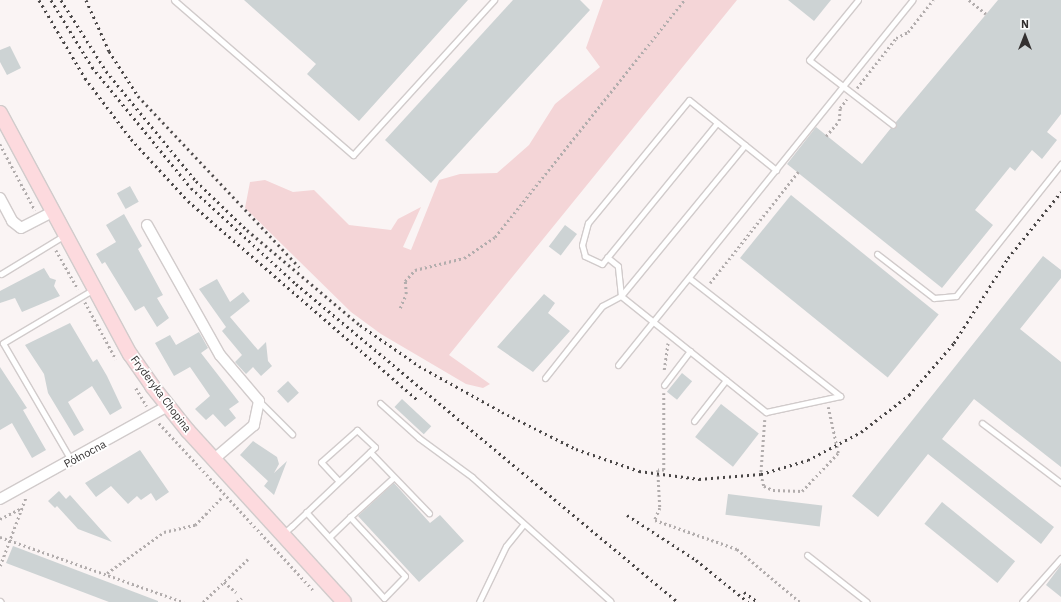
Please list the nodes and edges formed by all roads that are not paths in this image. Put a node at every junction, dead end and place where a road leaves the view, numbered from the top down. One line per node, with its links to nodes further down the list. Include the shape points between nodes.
1 (174, 0): 2 (lane, via 353,155)
2 (494, 0)
3 (858, 0): 5 (lane, via 809,60)
4 (912, 0): 5 (lane)
5 (842, 87): 8 (lane); 11 (lane)
6 (0, 113): 13 (street, Fryderyka Chopina)
7 (717, 123): 9 (lane); 17 (lane); 17 (lane, via 688,100 588,224 582,245 585,256 602,264)
8 (893, 125)
9 (745, 145): 11 (lane); 21 (lane)
10 (1061, 164): 16 (lane, via 956,296 934,298)
11 (776, 170): 19 (lane)
12 (0, 198): 13 (street, via 12,221 21,228)
13 (53, 212): 15 (street, Fryderyka Chopina)
14 (147, 225): 28 (street, via 220,355)
15 (66, 235): 18 (lane); 20 (street, Fryderyka Chopina)
16 (877, 254)
17 (608, 257): 21 (lane, via 618,266)
18 (1, 274)
19 (689, 278): 22 (lane); 26 (lane, via 840,396 766,412)
20 (94, 289): 30 (street, Fryderyka Chopina, via 130,354); 36 (lane, via 3,343)
21 (621, 296): 22 (lane); 25 (lane, via 602,306)
22 (653, 322): 23 (lane); 24 (lane)
23 (690, 351): 26 (lane); 27 (lane)
24 (618, 365)
25 (545, 378)
26 (726, 380): 31 (lane)
27 (664, 385)
28 (259, 401): 33 (lane); 35 (street, via 254,425)
29 (380, 403): 44 (lane, via 419,438 472,477)
30 (168, 406): 35 (street, Fryderyka Chopina); 36 (street, Północna)
31 (694, 421)
32 (982, 423): 39 (lane)
33 (292, 434)
34 (370, 452): 37 (lane); 38 (lane); 38 (lane, via 375,447 357,430 321,462)
35 (214, 459): 45 (street, Fryderyka Chopina)
36 (72, 461): 40 (street, Północna)
37 (394, 477): 42 (lane); 43 (lane)
38 (339, 481): 41 (lane)
39 (1061, 483)
40 (0, 499)
41 (306, 512): 45 (lane); 46 (lane)
42 (429, 513)
43 (350, 517): 46 (lane); 46 (lane, via 405,576 384,598)
44 (522, 526): 49 (lane); 51 (lane, via 506,546)
45 (282, 534): 50 (street, Fryderyka Chopina)
46 (329, 537)
47 (807, 555): 52 (lane)
48 (1061, 558): 53 (lane)
49 (610, 601)
50 (344, 602)
51 (479, 602)
52 (867, 602)
53 (1022, 602)

